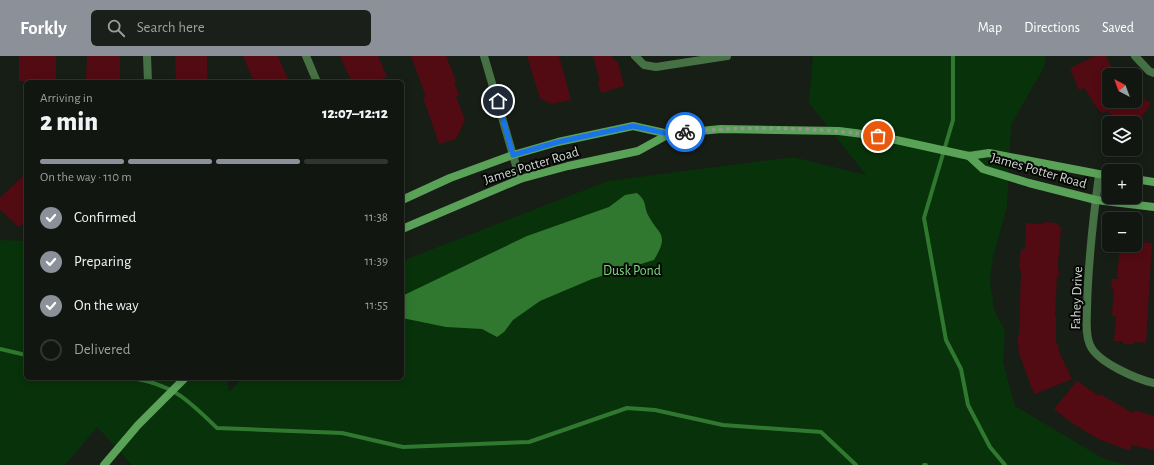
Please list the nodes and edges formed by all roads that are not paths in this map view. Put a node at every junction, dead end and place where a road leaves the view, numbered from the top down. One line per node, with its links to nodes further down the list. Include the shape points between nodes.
1 (147, 56): 8 (street)
2 (306, 56): 9 (street)
3 (484, 56): 11 (street)
4 (635, 56): 5 (street, via 644,65 656,67)
5 (727, 56)
6 (1135, 56): 7 (street, via 1149,72)
7 (1154, 73)
8 (148, 80)
9 (317, 80)
10 (669, 134): 11 (main road, James Potter Road, via 633,126 558,142); 12 (main road, James Potter Road, via 721,129 838,131 878,136); 15 (main road, James Potter Road, via 638,151)
11 (513, 155): 15 (street); 18 (main road, James Potter Road, via 450,178)
12 (969, 156): 13 (main road, James Potter Road, via 990,153); 19 (main road, James Potter Road, via 983,169)
13 (1099, 175): 14 (main road, James Potter Road); 19 (street, Fahey Drive)
14 (1102, 175)
15 (520, 179): 21 (main road, James Potter Road)
16 (1142, 181): 17 (main road)
17 (1154, 182)
18 (404, 199)
19 (1096, 200): 20 (main road, James Potter Road); 23 (street, Fahey Drive, via 1088,288 1087,333 1090,345 1097,355 1120,369)
20 (1154, 207)
21 (404, 227)
22 (183, 380): 24 (main road)
23 (1154, 383)
24 (104, 465)

